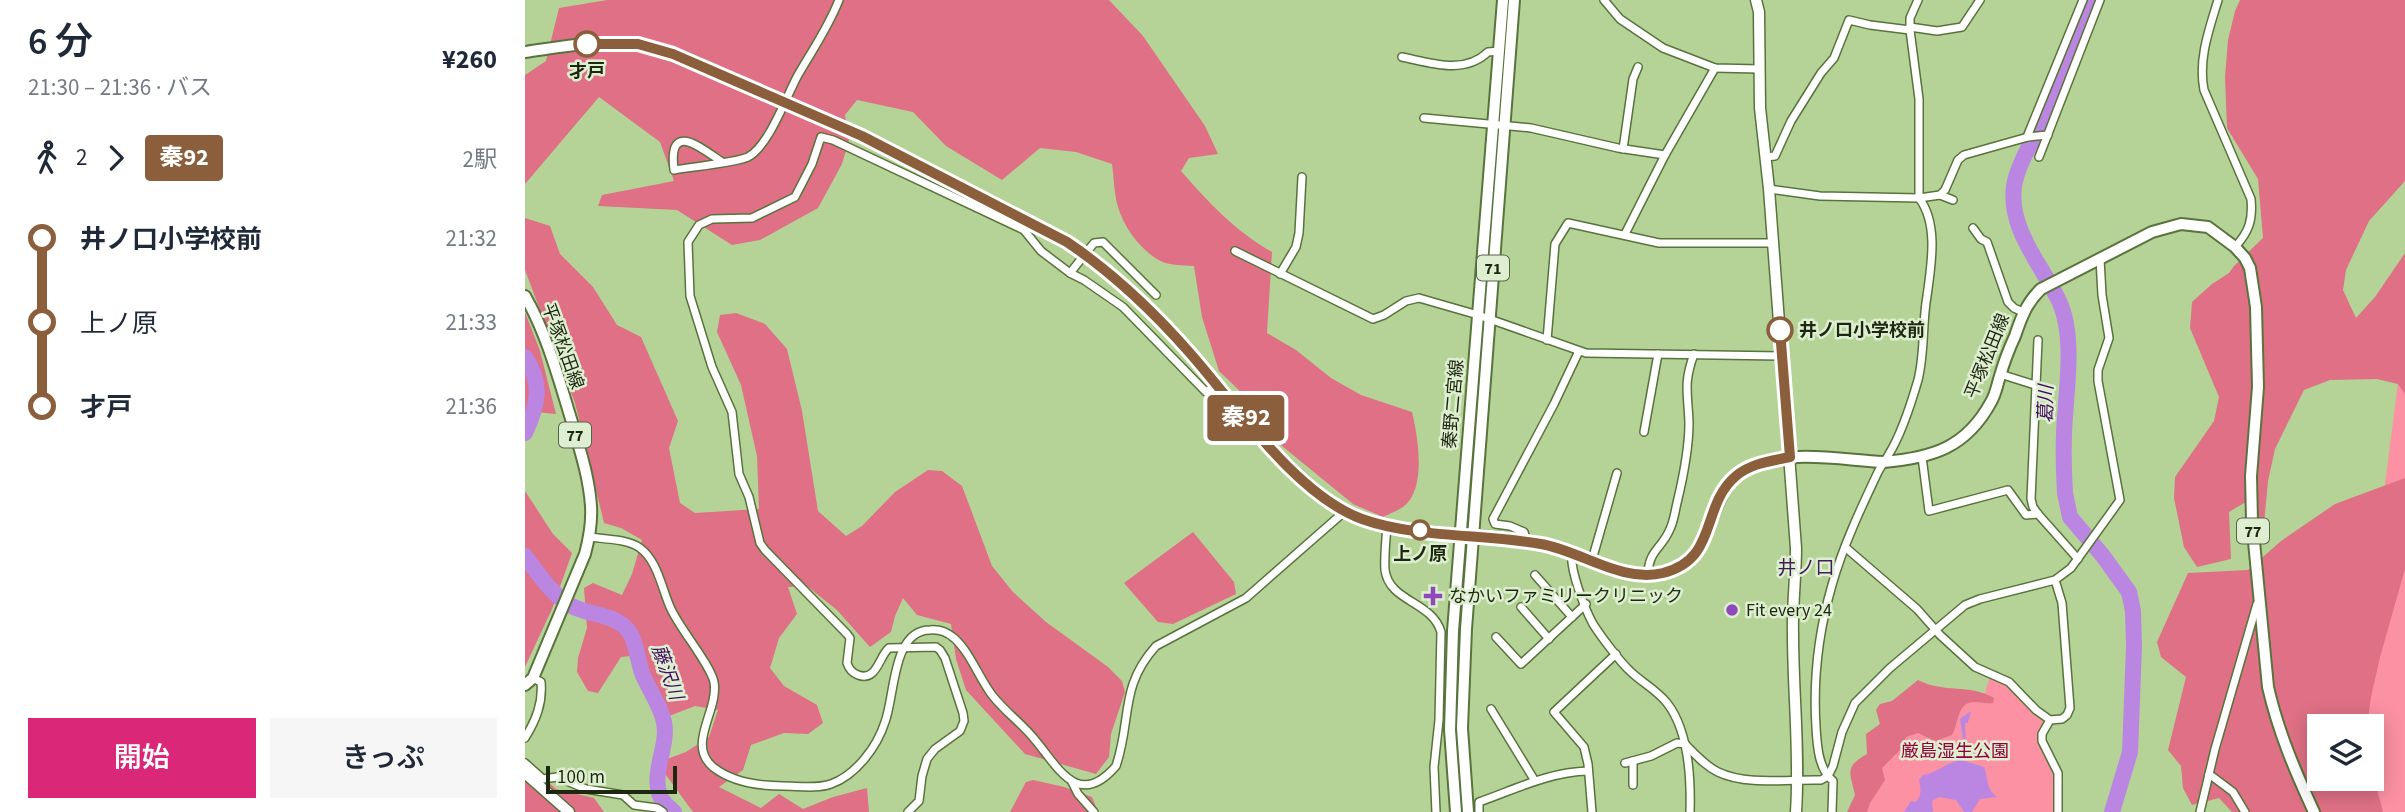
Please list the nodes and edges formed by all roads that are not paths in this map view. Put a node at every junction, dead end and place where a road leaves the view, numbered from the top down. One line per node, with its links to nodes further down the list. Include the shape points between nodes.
1 (839, 0): 27 (street, via 764,141 746,158)
2 (1503, 0): 12 (main road, 秦野二宮線 / 71)
3 (1514, 0): 20 (main road, 秦野二宮線 / 71)
4 (1604, 0): 16 (street, via 1620,19 1663,48)
5 (1756, 0): 17 (street)
6 (1918, 0): 11 (street)
7 (1980, 0): 11 (street, via 1962,27)
8 (2083, 0): 22 (street)
9 (2100, 0): 21 (street)
10 (2217, 0): 36 (street, via 2201,76 2251,200 2249,230)
11 (1910, 29): 25 (street, via 1849,20 1834,58 1791,121 1776,156); 31 (street, via 1919,99)
12 (1499, 51): 14 (street, via 1454,66); 20 (main road, 秦野二宮線 / 71)
13 (525, 52): 18 (main road, via 587,44 638,44)
14 (1402, 57)
15 (1638, 67): 23 (street)
16 (1715, 68): 17 (street); 24 (street)
17 (1759, 69): 25 (street)
18 (743, 85)
19 (1424, 118): 20 (street)
20 (1499, 126): 23 (street, via 1531,128); 45 (main road, 秦野二宮線 / 71)
21 (2046, 135): 22 (street); 26 (street)
22 (2028, 137): 30 (street, via 1961,157)
23 (1623, 149): 24 (street)
24 (1665, 155): 34 (street)
25 (1766, 157): 29 (street)
26 (2039, 157)
27 (722, 162): 27 (street, via 691,141 683,140 672,151 674,170)
28 (1302, 177): 41 (street, via 1296,247)
29 (1769, 189): 31 (street, via 1820,196); 35 (street)
30 (1940, 195): 31 (street); 32 (street)
31 (1919, 198): 58 (street, via 1931,229 1923,352 1906,413)
32 (1953, 200)
33 (1973, 228): 44 (street, via 1987,242 2008,302)
34 (1625, 234): 35 (street, via 1659,243); 46 (street, via 1568,223 1555,244)
35 (1773, 243): 51 (street)
36 (2235, 247): 38 (main road, 平塚松田線 / 77, via 2207,227 2181,224 2152,232); 76 (main road, 平塚松田線 / 77, via 2250,268 2256,307 2258,387 2251,476)
37 (1235, 251): 41 (street)
38 (2100, 258): 44 (main road, 平塚松田線 / 77, via 2041,289); 71 (street, via 2109,338 2098,381 2120,500)
39 (1095, 261): 53 (main road, via 1144,303)
40 (1070, 273): 42 (street, via 1094,243 1103,242); 53 (street, via 1123,307 1206,392); 83 (street, via 1041,251 1024,230 821,137 795,197 752,218 712,219 699,225 688,242 690,296 732,412 739,474 760,542 850,638 847,663 856,674 875,671 885,650)
41 (1280, 274): 45 (street, via 1373,318 1419,298)
42 (1156, 295)
43 (525, 296): 66 (main road, 平塚松田線 / 77, via 552,359 588,476)
44 (2023, 312): 52 (main road, 平塚松田線 / 77)
45 (1483, 317): 46 (street); 65 (main road, 秦野二宮線 / 71); 67 (main road, 秦野二宮線 / 71)
46 (1547, 340): 48 (street)
47 (2038, 340): 54 (street)
48 (1580, 351): 49 (street); 68 (street, via 1493,519 1495,524 1524,532)
49 (1658, 354): 50 (street); 55 (street)
50 (1694, 354): 51 (street); 74 (street, via 1686,387 1689,424 1678,502 1671,528 1651,554)
51 (1782, 356): 56 (street)
52 (2000, 374): 54 (street); 57 (main road, 平塚松田線 / 77, via 1993,400 1966,434 1948,448)
53 (1217, 385): 60 (main road, via 1299,477)
54 (2035, 385): 61 (street, via 2031,499)
55 (1644, 432)
56 (1790, 457): 58 (main road, 平塚松田線 / 77); 74 (main road, 平塚松田線 / 77, via 1756,465 1736,476 1722,493 1695,555 1679,567); 95 (street, via 1797,585 1793,631)
57 (1922, 457): 58 (main road, 平塚松田線 / 77); 62 (street, via 1929,511 2008,490)
58 (1883, 462): 69 (street)
59 (1617, 473): 72 (street)
60 (1344, 512): 64 (main road); 97 (street, via 1246,598 1156,646 1133,679 1117,766 1096,782)
61 (2038, 514): 62 (street); 71 (street)
62 (2026, 515): 63 (street)
63 (2019, 522)
64 (1387, 526): 65 (main road); 103 (street, via 1385,571 1389,584 1438,620 1441,632 1434,767)
65 (1460, 535): 67 (main road); 104 (main road, 秦野二宮線 / 71, via 1450,730)
66 (589, 537): 83 (street, via 638,546 651,561 671,609 714,682 714,703 702,736 703,754 712,766 742,781 819,786 850,773 877,741 885,723); 85 (main road, 平塚松田線 / 77)
67 (1473, 537): 68 (main road); 105 (main road, 秦野二宮線 / 71, via 1462,728)
68 (1527, 542): 70 (main road)
69 (1845, 547): 80 (street); 94 (street, via 1830,593 1816,676 1817,748)
70 (1572, 552): 72 (main road); 77 (street, via 1571,567)
71 (2078, 559): 75 (street)
72 (1592, 560): 74 (main road)
73 (1535, 575): 79 (street)
74 (1648, 576)
75 (2055, 580): 80 (street, via 1965,605); 87 (street, via 2062,603 2070,708 2062,719)
76 (2258, 601): 93 (street); 114 (main road, 平塚松田線 / 77, via 2274,713)
77 (1586, 604): 79 (street); 84 (street, via 1594,625)
78 (1521, 607): 82 (street)
79 (1572, 617): 82 (street)
80 (1936, 630): 87 (street, via 1975,667 2009,682); 94 (street, via 1855,704)
81 (1496, 636): 82 (street, via 1521,664)
82 (1549, 639)
83 (902, 649): 97 (street, via 925,629 947,632 992,695); 101 (street, via 940,650 964,721 960,731 927,759 919,801)
84 (1616, 654): 89 (street, via 1667,703); 91 (street, via 1554,712 1584,747)
85 (529, 681): 88 (street, via 541,681 543,694)
86 (1490, 709): 96 (street)
87 (2050, 720): 111 (street, via 2042,741 2058,773)
88 (525, 738)
89 (1685, 744): 95 (street, via 1705,764 1728,775); 98 (street, via 1629,762); 108 (street, via 1691,775)
90 (525, 763): 100 (street, via 543,779 557,777 586,789 624,795 634,805)
91 (1588, 771): 96 (street, via 1567,771); 107 (street)
92 (525, 774): 99 (street)
93 (2209, 774): 112 (street); 113 (street, via 2233,792)
94 (1828, 776): 95 (street); 110 (street, via 1833,780)
95 (1798, 779): 109 (street)
96 (1535, 781): 106 (street, via 1479,802)
97 (1072, 782): 102 (street)
98 (1633, 785)
99 (569, 812)
100 (663, 812)
101 (908, 812)
102 (1094, 812)
103 (1437, 812)
104 (1456, 812)
105 (1468, 812)
106 (1479, 812)
107 (1592, 812)
108 (1690, 812)
109 (1796, 812)
110 (1832, 812)
111 (2057, 812)
112 (2200, 812)
113 (2245, 812)
114 (2314, 812)

